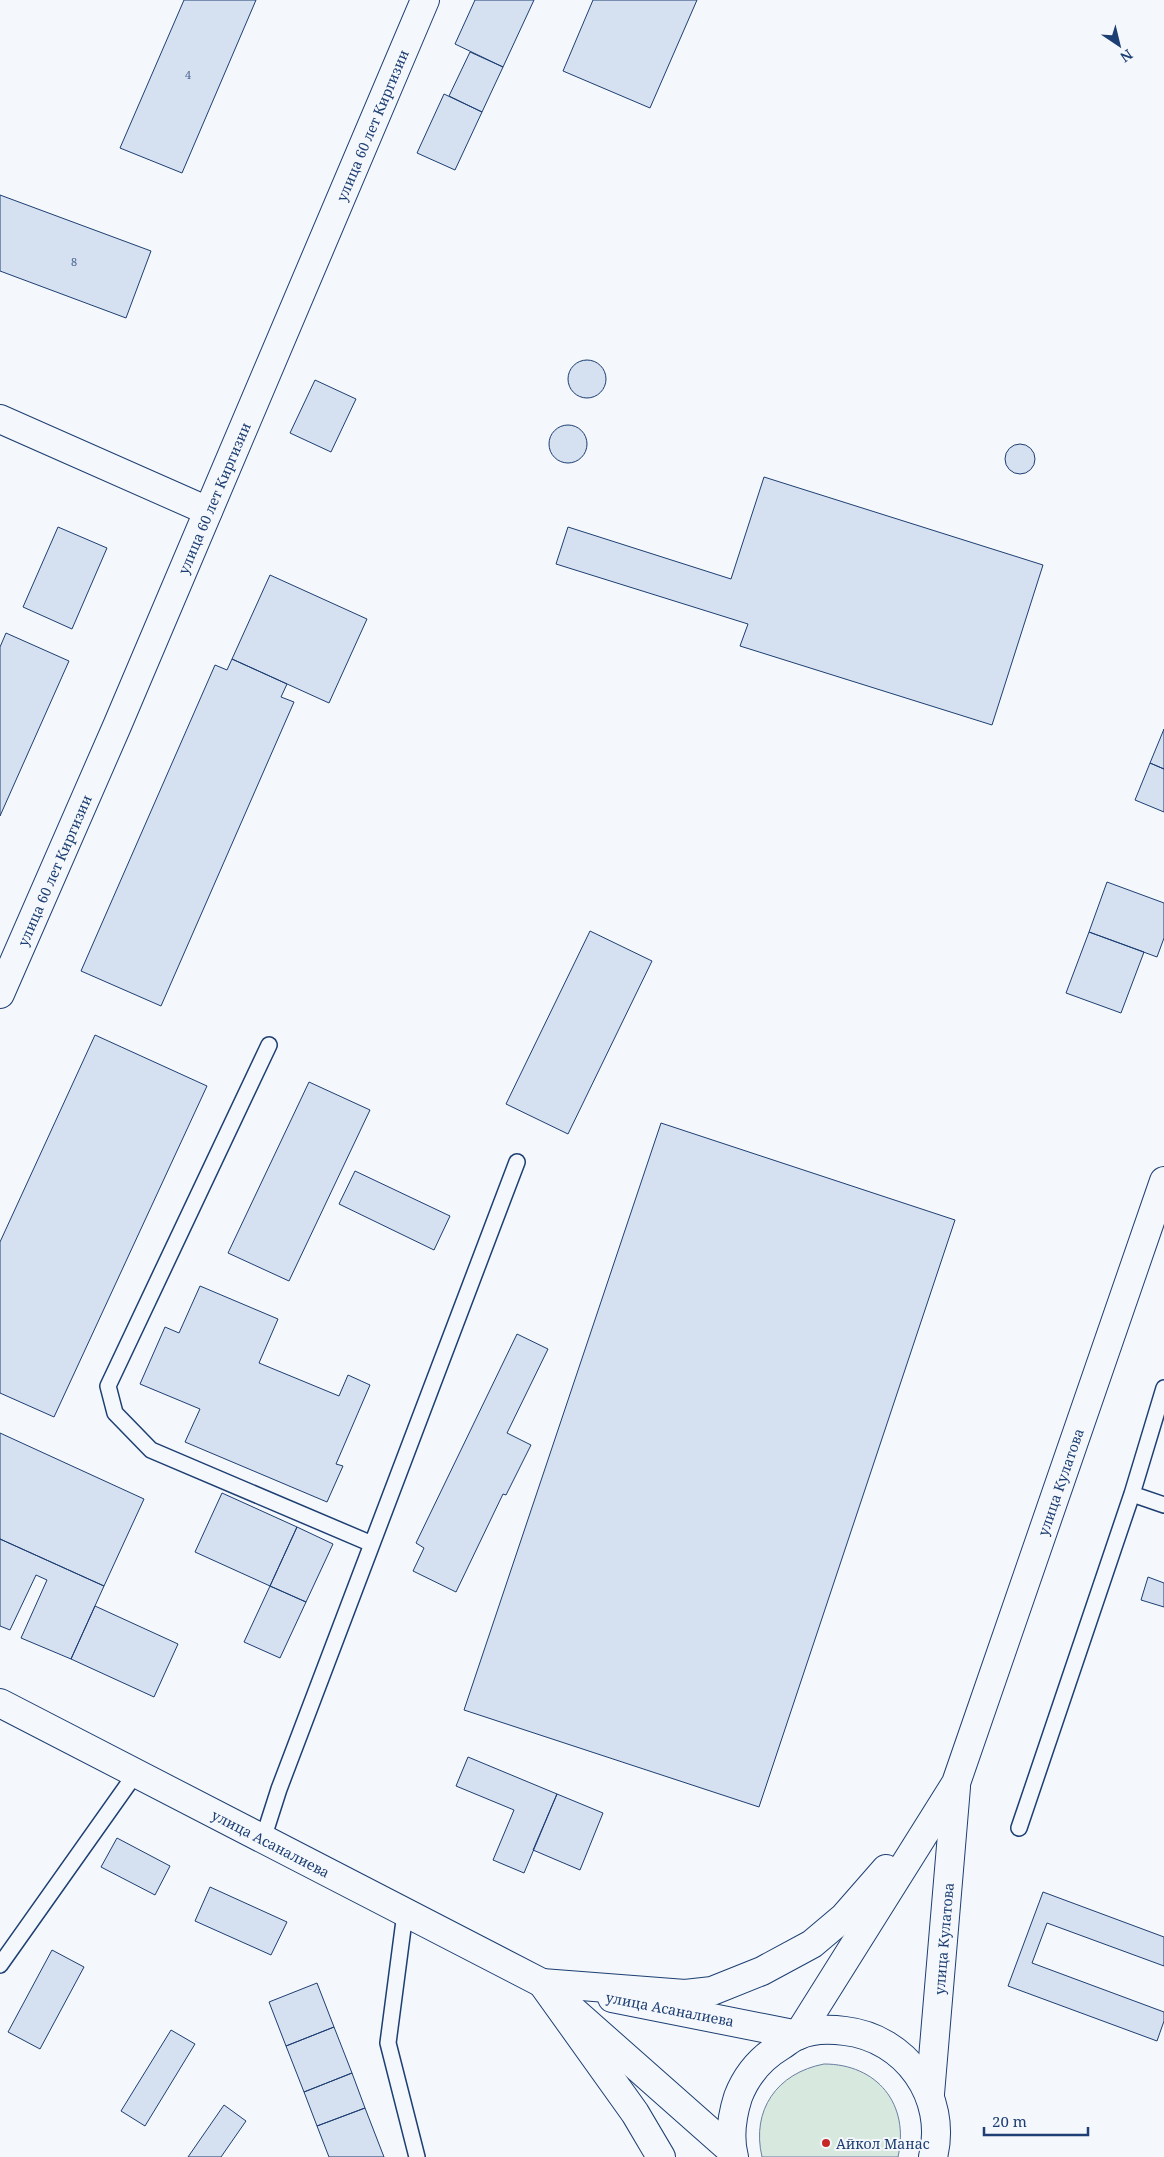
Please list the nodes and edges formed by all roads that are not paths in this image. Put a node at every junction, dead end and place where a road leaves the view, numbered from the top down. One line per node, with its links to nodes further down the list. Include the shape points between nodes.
1 (424, 0): 3 (main road, улица 60 лет Киргизии)
2 (0, 419): 3 (main road)
3 (208, 511): 4 (main road, улица 60 лет Киргизии)
4 (1, 987)
5 (269, 1045): 11 (lane, via 108,1386 115,1413 151,1450)
6 (517, 1162): 11 (lane)
7 (1164, 1181): 14 (main road, улица Кулатова)
8 (1164, 1388): 9 (lane)
9 (1132, 1494): 10 (lane); 15 (lane)
10 (1164, 1505)
11 (372, 1544): 16 (lane, via 282,1780)
12 (0, 1703): 13 (main road, улица Асаналиева)
13 (136, 1773): 16 (main road, улица Асаналиева); 18 (lane)
14 (956, 1783): 19 (main road, via 844,1917 812,1944 762,1971 712,1991 685,1994); 20 (main road, улица Кулатова); 21 (main road, улица Кулатова)
15 (1019, 1828)
16 (263, 1839): 17 (main road, улица Асаналиева)
17 (405, 1913): 19 (main road, улица Асаналиева); 23 (lane, via 388,2043)
18 (0, 1965)
19 (542, 1983): 20 (main road, улица Асаналиева); 22 (main road, улица Асаналиева); 24 (main road, via 635,2113)
20 (798, 2035): 21 (main road, via 829,2029 861,2033 875,2039 890,2046 914,2067); 22 (main road, via 767,2054 744,2081 732,2115)
21 (930, 2094): 25 (main road, via 936,2119)
22 (733, 2154)
23 (417, 2157)
24 (661, 2157)
25 (933, 2157)

